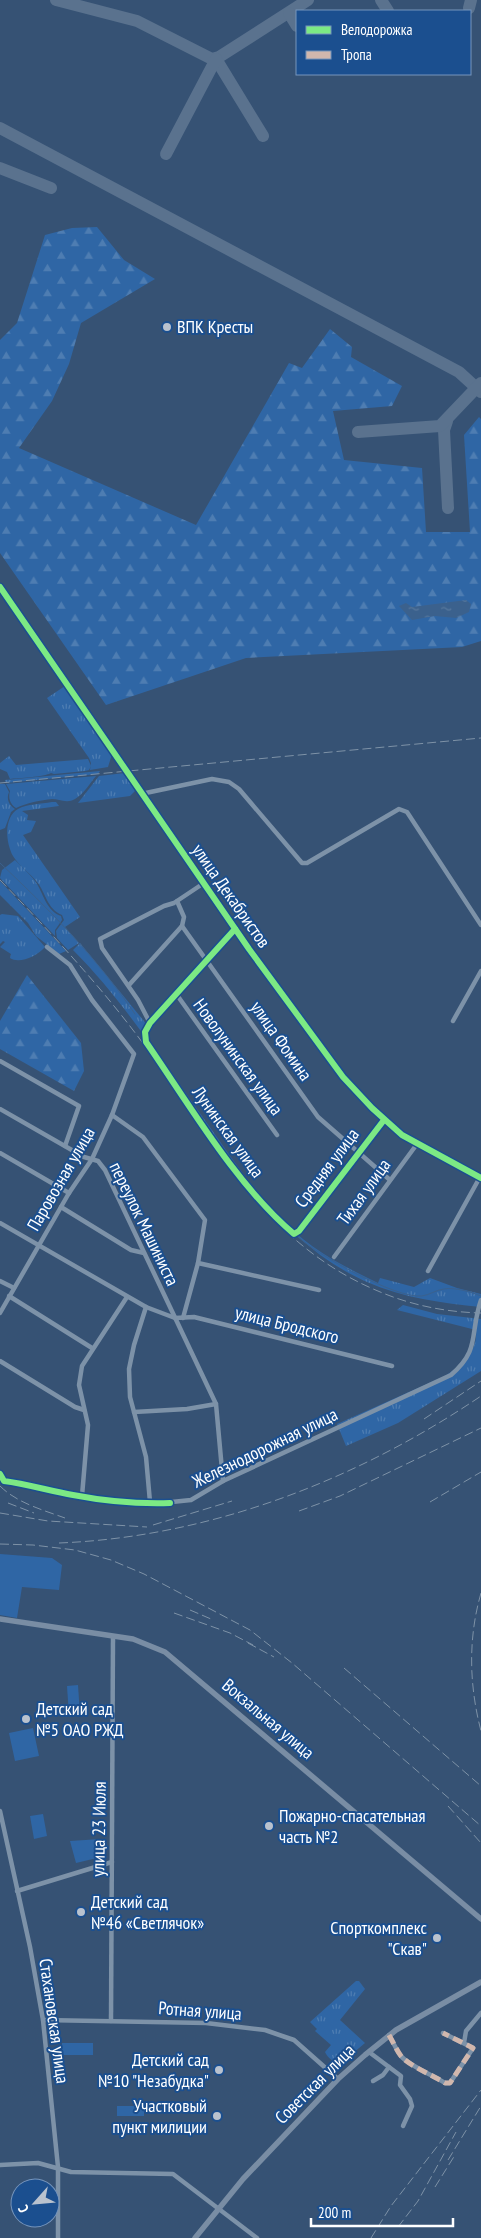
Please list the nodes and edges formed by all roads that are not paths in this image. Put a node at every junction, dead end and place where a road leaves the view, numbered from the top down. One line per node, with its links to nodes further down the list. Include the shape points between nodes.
1 (0, 587): 2 (street, улица Декабристов)
2 (141, 794): 3 (street, улица Декабристов); 5 (street, via 212,779 229,782 239,789 302,863 400,809 407,812)
3 (204, 883): 4 (street); 7 (street, улица Декабристов)
4 (177, 901): 6 (street, улица Фомина, via 184,917); 11 (street, via 100,939 102,948)
5 (481, 925)
6 (182, 926): 9 (street, улица Фомина); 11 (street)
7 (235, 929): 9 (street); 18 (street, улица Декабристов, via 343,1077)
8 (46, 947): 17 (street, Паровозная улица, via 70,965 92,1000 134,1054)
9 (206, 960): 12 (street); 22 (street, улица Фомина, via 318,1117)
10 (481, 971): 13 (street)
11 (129, 985): 14 (street)
12 (176, 995): 14 (street); 19 (street, Новолунинская улица)
13 (453, 1021)
14 (150, 1023): 30 (street, Лунинская улица, via 145,1032 146,1042 238,1174)
15 (0, 1061): 21 (street, via 79,1106)
16 (0, 1109): 21 (street, переулок Машиниста)
17 (112, 1115): 24 (street, Паровозная улица); 34 (street, via 143,1137 205,1220)
18 (384, 1120): 20 (street, улица Декабристов); 22 (street, Средняя улица)
19 (277, 1135)
20 (417, 1144): 25 (street, улица Декабристов); 26 (street, Тихая улица)
21 (65, 1146): 24 (street, переулок Машиниста)
22 (357, 1152): 26 (street, улица Фомина); 30 (street, Средняя улица)
23 (0, 1153): 27 (street)
24 (92, 1160): 27 (street, Паровозная улица); 32 (street, переулок Машиниста, via 98,1161 105,1170)
25 (480, 1177): 35 (street)
26 (390, 1180): 33 (street, Тихая улица)
27 (68, 1193): 28 (street, Паровозная улица)
28 (61, 1207): 31 (street, Паровозная улица); 32 (street, via 131,1250)
29 (0, 1223): 31 (street)
30 (294, 1234)
31 (40, 1245): 37 (street, Паровозная улица); 40 (street)
32 (144, 1253): 44 (street, переулок Машиниста)
33 (334, 1257)
34 (198, 1263): 38 (street); 45 (street)
35 (428, 1271)
36 (0, 1281): 37 (street)
37 (14, 1288): 39 (street, Паровозная улица)
38 (319, 1290)
39 (10, 1296): 43 (street, Паровозная улица); 46 (street)
40 (127, 1297): 42 (street); 46 (street)
41 (481, 1300): 53 (street, Железнодорожная улица, via 477,1344 464,1367)
42 (146, 1307): 44 (street); 51 (street, via 129,1369)
43 (0, 1313)
44 (175, 1318): 45 (street, улица Бродского); 49 (street, переулок Машиниста)
45 (183, 1318): 48 (street, улица Бродского, via 194,1317 251,1330)
46 (92, 1348): 50 (street, via 80,1375)
47 (0, 1360): 50 (street)
48 (392, 1366)
49 (216, 1404): 51 (street); 53 (street)
50 (84, 1410): 54 (street, via 88,1425)
51 (134, 1412): 55 (street, via 146,1457)
52 (0, 1474): 54 (street, Железнодорожная улица, via 4,1481)
53 (223, 1481): 55 (street, Железнодорожная улица, via 191,1500)
54 (82, 1496): 55 (street, Железнодорожная улица)
55 (150, 1502)
56 (0, 1619): 57 (street, Вокзальная улица)
57 (113, 1636): 59 (street, улица 23 Июля); 61 (street, Вокзальная улица, via 133,1639 165,1652)
58 (0, 1811): 60 (street, Стахановская улица)
59 (112, 1862): 60 (street); 65 (street, улица 23 Июля)
60 (17, 1891): 64 (street, Стахановская улица)
61 (481, 1919)
62 (481, 1982): 67 (street, Советская улица)
63 (481, 2013): 68 (street, via 466,2031)
64 (43, 2020): 65 (street, Ротная улица); 75 (street, Стахановская улица)
65 (111, 2021): 71 (street, Ротная улица, via 206,2023 265,2030 294,2040)
66 (443, 2033): 68 (street)
67 (389, 2035): 68 (street, via 400,2055 445,2084 450,2083 471,2053 473,2048); 69 (street, Советская улица)
68 (464, 2043)
69 (369, 2052): 70 (street); 71 (street, Советская улица)
70 (390, 2067): 72 (street); 73 (street, via 401,2076 400,2084 412,2106)
71 (338, 2079): 76 (street, Советская улица)
72 (373, 2081)
73 (403, 2126)
74 (0, 2165): 75 (street, via 38,2163)
75 (58, 2167): 76 (street, via 71,2172 173,2174); 77 (street, Стахановская улица)
76 (218, 2208): 78 (street, Советская улица); 79 (street)
77 (58, 2238)
78 (194, 2238)
79 (257, 2238)

